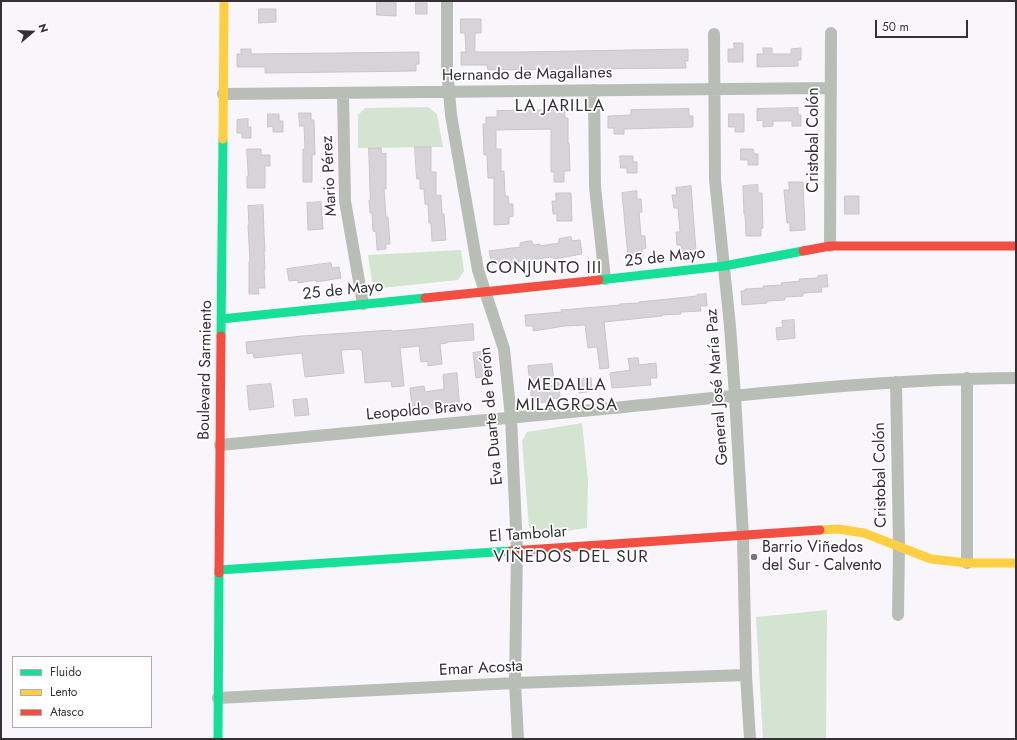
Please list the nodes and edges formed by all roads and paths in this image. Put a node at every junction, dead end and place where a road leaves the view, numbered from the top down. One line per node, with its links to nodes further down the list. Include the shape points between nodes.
1 (224, 1): 10 (street, Boulevard Sarmiento)
2 (447, 1): 8 (street, Eva Duarte de Perón)
3 (831, 33): 5 (street, Cristobal Colón)
4 (714, 34): 6 (street, General José María Paz)
5 (830, 88): 6 (street, Hernando de Magallanes); 11 (street, Cristobal Colón)
6 (715, 89): 7 (street, Hernando de Magallanes); 13 (street, General José María Paz, via 715,180)
7 (594, 90): 8 (street, Hernando de Magallanes); 14 (street, via 595,187)
8 (449, 92): 9 (street, Hernando de Magallanes); 15 (street, Eva Duarte de Perón, via 478,270)
9 (344, 93): 10 (street, Hernando de Magallanes); 16 (street, Mario Pérez, via 345,201)
10 (223, 94): 17 (street, Boulevard Sarmiento)
11 (830, 246): 12 (street, 25 de Mayo); 13 (street, 25 de Mayo)
12 (1016, 246)
13 (724, 266): 14 (street, 25 de Mayo); 21 (street, General José María Paz)
14 (605, 279): 15 (street, 25 de Mayo)
15 (485, 292): 16 (street, 25 de Mayo); 22 (street, Eva Duarte de Perón, via 504,349)
16 (363, 304): 17 (street, 25 de Mayo)
17 (221, 319): 23 (street, Boulevard Sarmiento)
18 (967, 378): 19 (street, Leopoldo Bravo); 20 (street, Leopoldo Bravo); 27 (street)
19 (1016, 378)
20 (896, 382): 21 (street, Leopoldo Bravo); 25 (street, Cristobal Colón)
21 (735, 396): 22 (street, Leopoldo Bravo); 24 (street, General José María Paz)
22 (511, 418): 23 (street, Leopoldo Bravo); 26 (street, Eva Duarte de Perón)
23 (220, 445): 29 (street, Boulevard Sarmiento)
24 (743, 536): 25 (street, El Tambolar, via 838,529 864,533); 26 (street, El Tambolar); 31 (street, General José María Paz)
25 (899, 546): 27 (street, El Tambolar, via 931,559); 30 (street, Cristobal Colón)
26 (517, 550): 29 (street, El Tambolar); 32 (street, Eva Duarte de Perón)
27 (967, 563): 28 (street, El Tambolar)
28 (1016, 563)
29 (219, 570): 33 (street, Boulevard Sarmiento)
30 (898, 615)
31 (746, 675): 32 (street, Emar Acosta); 36 (street, General José María Paz)
32 (515, 683): 33 (street, Emar Acosta); 35 (street, Eva Duarte de Perón)
33 (218, 698): 34 (street, Boulevard Sarmiento)
34 (218, 739)
35 (518, 739)
36 (750, 739)

